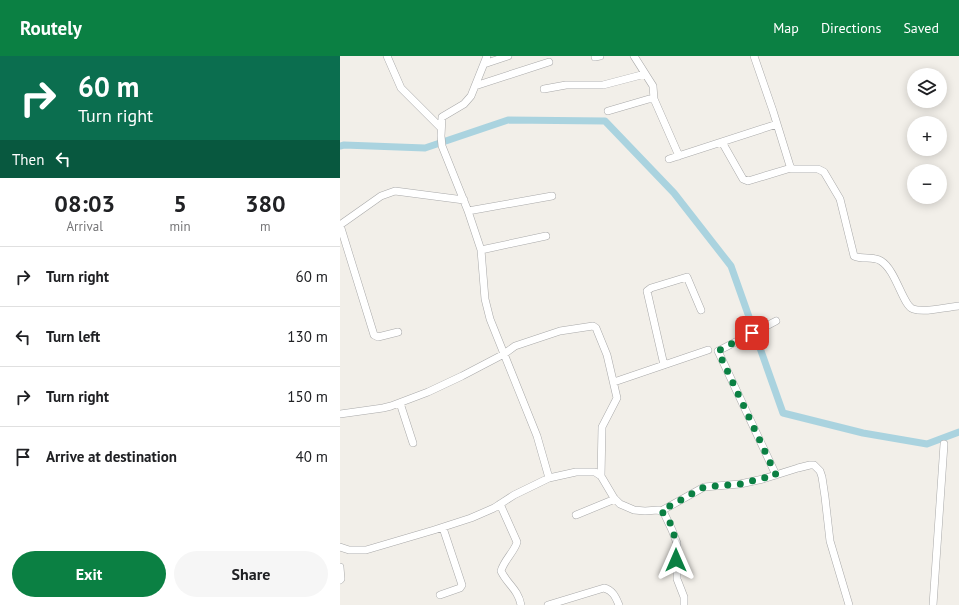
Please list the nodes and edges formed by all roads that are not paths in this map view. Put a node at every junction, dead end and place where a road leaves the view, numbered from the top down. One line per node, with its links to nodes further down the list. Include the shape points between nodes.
1 (387, 56): 14 (street, via 401,88)
2 (487, 56): 7 (street)
3 (508, 56): 7 (street)
4 (634, 56): 8 (street)
5 (754, 56): 13 (street)
6 (549, 62): 9 (street)
7 (484, 64): 9 (street)
8 (645, 74): 10 (street, via 603,85); 11 (street, via 654,87)
9 (475, 86): 14 (street, via 467,101 442,117)
10 (544, 89)
11 (654, 99): 12 (street); 16 (street)
12 (608, 110)
13 (777, 124): 15 (street); 18 (street)
14 (441, 132): 20 (street, via 442,146)
15 (722, 142): 16 (street); 18 (street, via 743,179 748,182)
16 (679, 156): 17 (street)
17 (669, 159)
18 (791, 168): 24 (street, via 818,169 824,172 840,199 854,255 883,262 897,282 908,306 919,310)
19 (552, 196): 21 (street)
20 (464, 200): 21 (street); 27 (street, via 395,191 381,196 340,225 374,335 378,337)
21 (468, 211): 23 (street)
22 (546, 236): 23 (street)
23 (481, 250): 29 (street, via 485,299)
24 (959, 306)
25 (701, 310): 30 (street, via 687,277 648,290)
26 (776, 321): 36 (street, via 718,351)
27 (398, 332)
28 (708, 350): 30 (street)
29 (504, 354): 31 (street, via 515,346 560,330 593,326 606,351); 32 (street, via 436,389); 38 (street, via 537,436)
30 (664, 365): 31 (street)
31 (614, 382): 37 (street, via 617,399 602,427)
32 (400, 403): 33 (street); 34 (street)
33 (340, 414)
34 (412, 443)
35 (944, 444): 53 (street)
36 (776, 475): 41 (street, via 740,484 704,487); 52 (street, via 810,464 820,471 830,541)
37 (601, 476): 38 (street, via 595,472 576,472); 39 (street)
38 (549, 478): 40 (street)
39 (614, 500): 41 (street, via 634,510); 42 (street)
40 (500, 504): 43 (street); 48 (street, via 517,542 501,571 516,590)
41 (661, 511): 51 (street, via 675,537 677,579 684,597)
42 (576, 515)
43 (443, 528): 44 (street, via 366,550); 47 (street, via 462,585)
44 (340, 548)
45 (340, 567): 46 (street)
46 (340, 580)
47 (440, 595)
48 (521, 605)
49 (548, 605): 50 (street, via 604,588 612,592)
50 (619, 605)
51 (684, 605)
52 (849, 605)
53 (933, 605)

